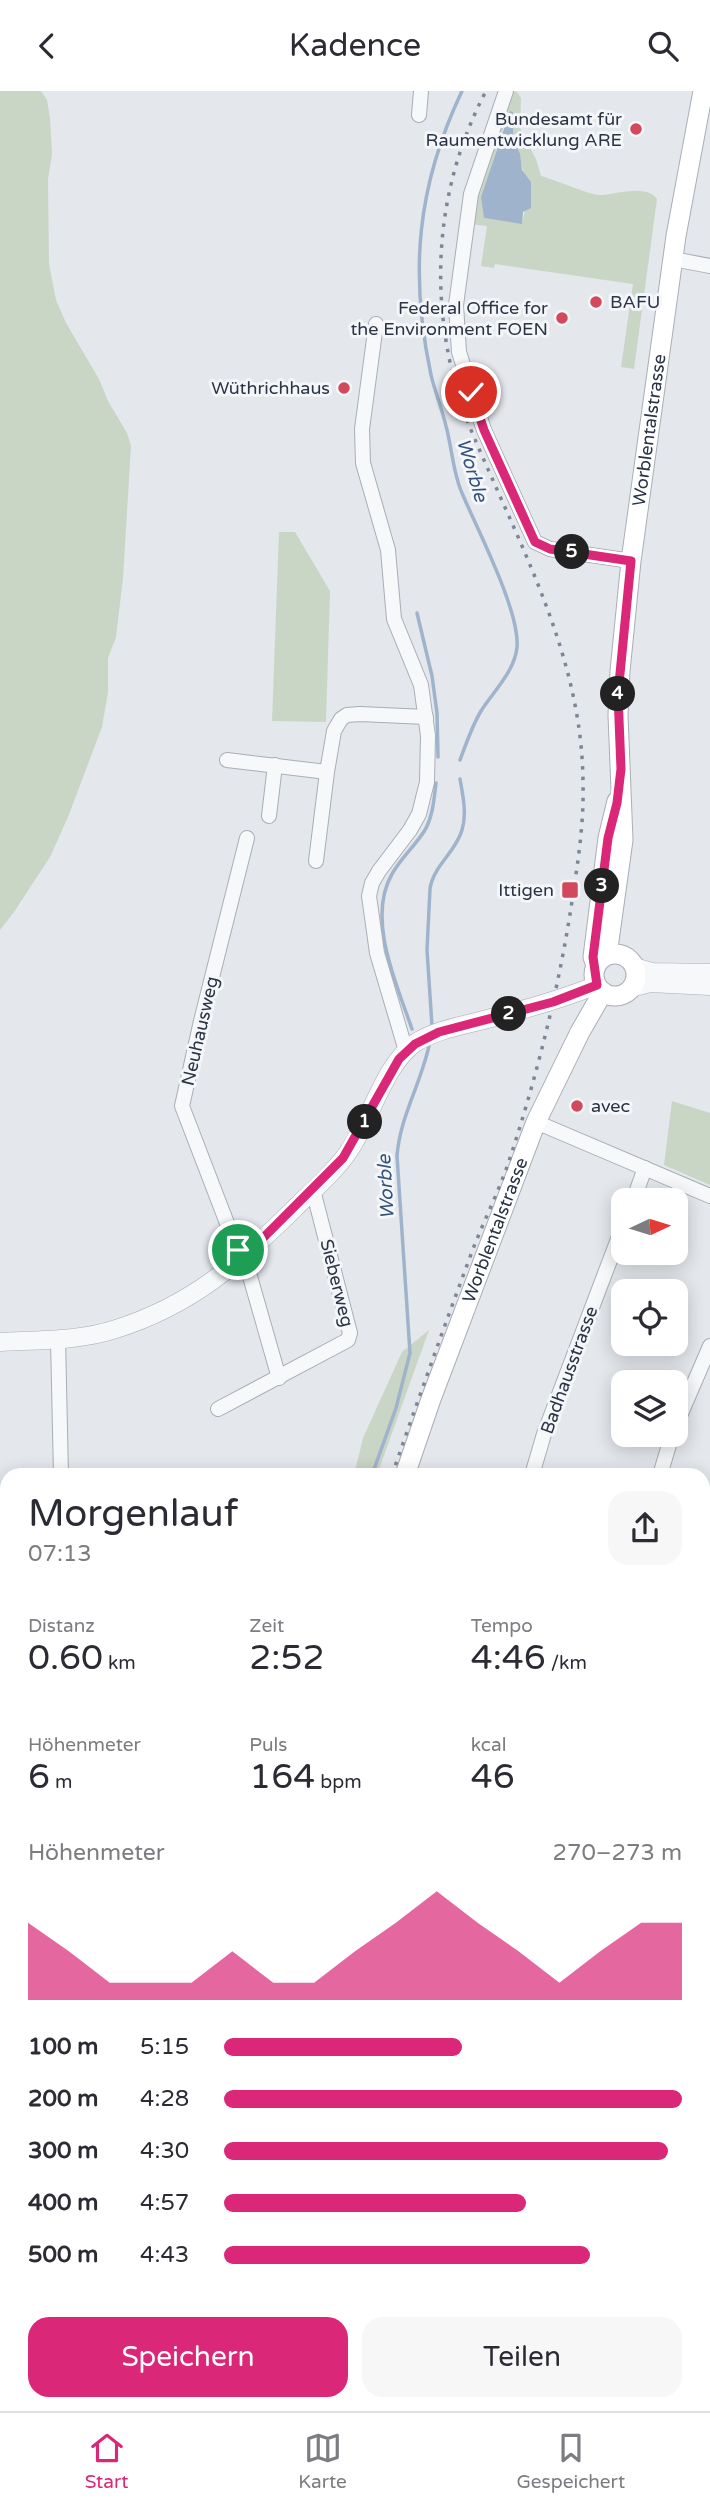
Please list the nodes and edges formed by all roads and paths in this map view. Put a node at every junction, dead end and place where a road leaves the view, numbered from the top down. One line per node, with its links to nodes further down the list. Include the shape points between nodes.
1 (421, 91): 4 (street)
2 (506, 91): 8 (street, via 467,211 455,314 461,360 484,430 535,542 550,549)
3 (703, 91): 5 (main road, Worblentalstrasse)
4 (419, 115)
5 (673, 259): 6 (street); 8 (main road, Worblentalstrasse)
6 (710, 266)
7 (376, 324): 9 (street, via 362,429 363,463 388,550 394,619 416,671)
8 (631, 561): 16 (main road, Worblentalstrasse, via 618,715 623,840)
9 (426, 717): 12 (street, via 347,715 334,731); 20 (street, via 428,767 419,814 379,871 369,896 377,953)
10 (226, 760): 11 (street)
11 (275, 765): 12 (street); 13 (street)
12 (327, 772): 15 (street)
13 (269, 816)
14 (247, 838): 26 (street, Neuhausweg, via 183,1106)
15 (316, 861)
16 (610, 970): 17 (street); 19 (main road, via 635,979); 19 (main road, via 618,995); 20 (street, via 553,1002 439,1032); 21 (main road, Worblentalstrasse)
17 (710, 973)
18 (710, 986): 19 (street, via 650,983)
19 (631, 988)
20 (410, 1047): 24 (street, via 394,1067 350,1148)
21 (536, 1122): 22 (street); 36 (main road, Worblentalstrasse)
22 (645, 1168): 23 (street); 25 (street)
23 (638, 1188)
24 (313, 1190): 26 (street); 31 (street, Sieberweg, via 350,1333 348,1340)
25 (710, 1196)
26 (243, 1258): 28 (street, via 212,1283 163,1311 114,1330); 31 (street)
27 (611, 1259): 37 (street, Badhausstrasse)
28 (58, 1339): 29 (street); 35 (street)
29 (0, 1342)
30 (710, 1346): 32 (street)
31 (279, 1378): 33 (street, Sieberweg)
32 (688, 1397)
33 (218, 1409)
34 (668, 1447): 38 (street)
35 (61, 1468)
36 (407, 1468)
37 (534, 1468)
38 (662, 1468)

